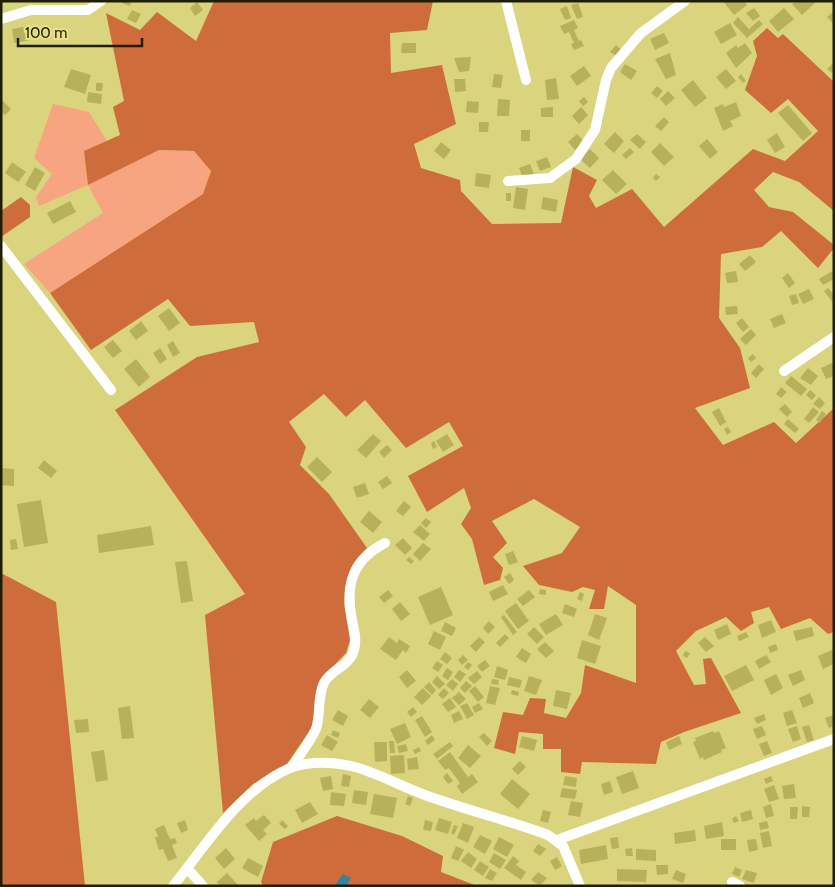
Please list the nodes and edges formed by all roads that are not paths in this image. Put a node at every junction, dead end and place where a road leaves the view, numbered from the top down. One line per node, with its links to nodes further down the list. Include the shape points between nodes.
1 (101, 1): 4 (street, via 88,10 31,10)
2 (506, 1): 5 (street)
3 (685, 1): 6 (street, via 641,33 611,68 595,130 576,159 550,178)
4 (1, 19)
5 (526, 80)
6 (508, 181)
7 (1, 246): 10 (street)
8 (834, 337): 9 (street)
9 (784, 371)
10 (111, 390)
11 (385, 543): 13 (street, via 361,559 356,568 349,590 356,642 354,652 324,683 316,729)
12 (834, 739): 14 (street)
13 (291, 768): 14 (street, via 313,763 351,766 424,795); 15 (street, via 254,792 230,815)
14 (557, 840): 18 (street, via 568,855)
15 (187, 868): 16 (street); 17 (street)
16 (173, 886)
17 (203, 886)
18 (580, 886)

